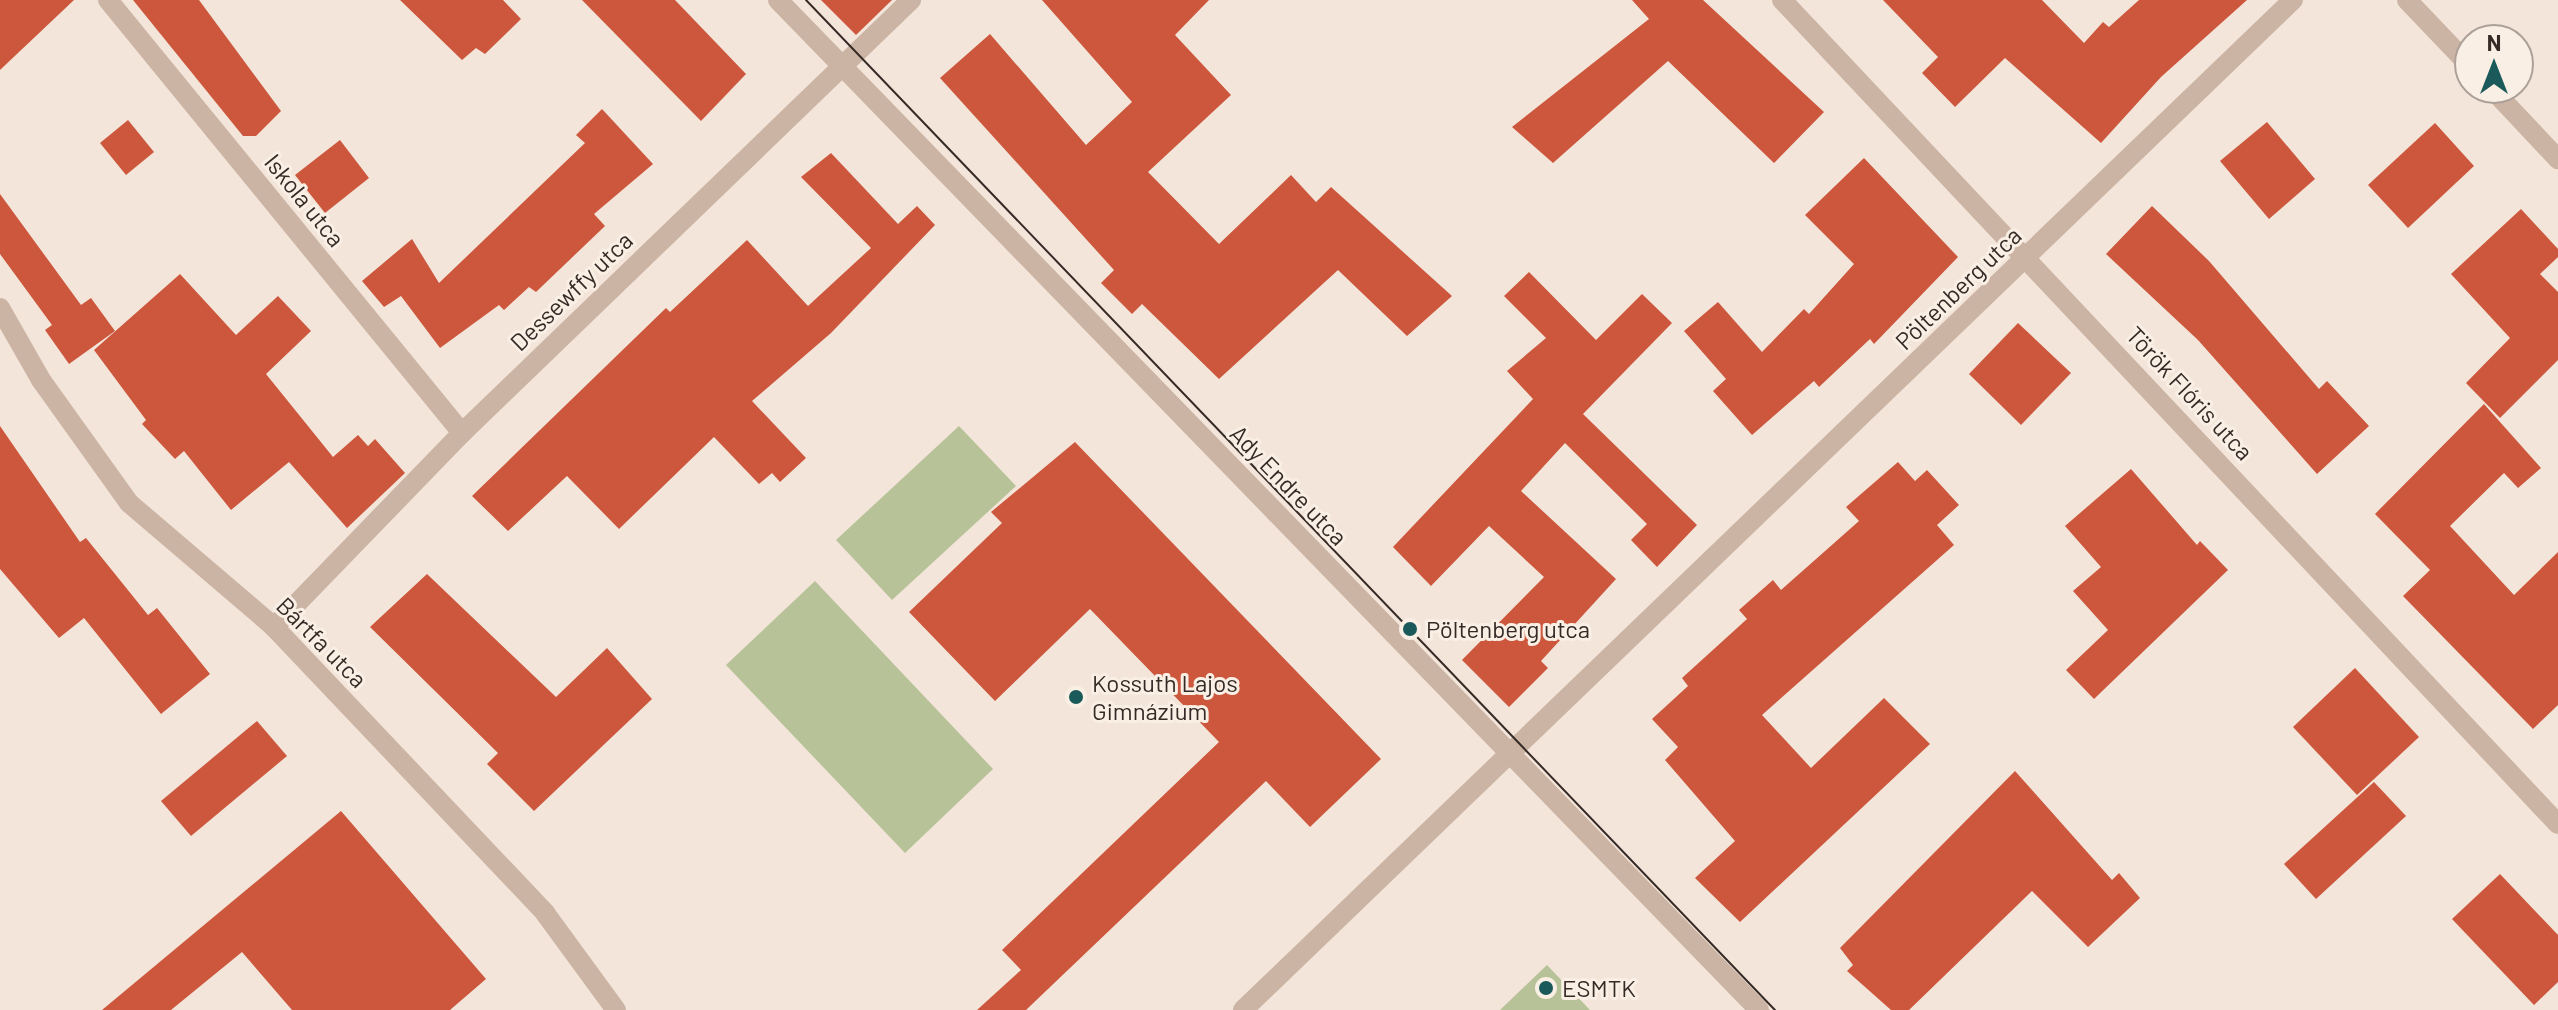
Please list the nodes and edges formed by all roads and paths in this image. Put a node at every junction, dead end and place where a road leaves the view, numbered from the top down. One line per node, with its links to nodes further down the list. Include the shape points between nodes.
1 (108, 0): 13 (street, Iskola utca)
2 (778, 0): 8 (street, Ady Endre utca)
3 (911, 0): 8 (street, Dessewffy utca)
4 (1782, 0): 11 (street, Török Flóris utca)
5 (2293, 0): 11 (street, Pöltenberg utca)
6 (2407, 0): 7 (street)
7 (2454, 49)
8 (842, 65): 13 (street, Dessewffy utca); 15 (street, Ady Endre utca)
9 (2506, 104): 10 (street)
10 (2558, 159)
11 (2028, 257): 15 (street, Pöltenberg utca); 16 (street, Török Flóris utca)
12 (0, 308): 14 (street, Bártfa utca, via 41,380 129,503)
13 (462, 433): 14 (street, Dessewffy utca)
14 (274, 627): 17 (street, Bártfa utca, via 545,913)
15 (1510, 749): 18 (street, Pöltenberg utca); 19 (street, Ady Endre utca)
16 (2558, 824)
17 (616, 1010)
18 (1243, 1010)
19 (1759, 1010)

